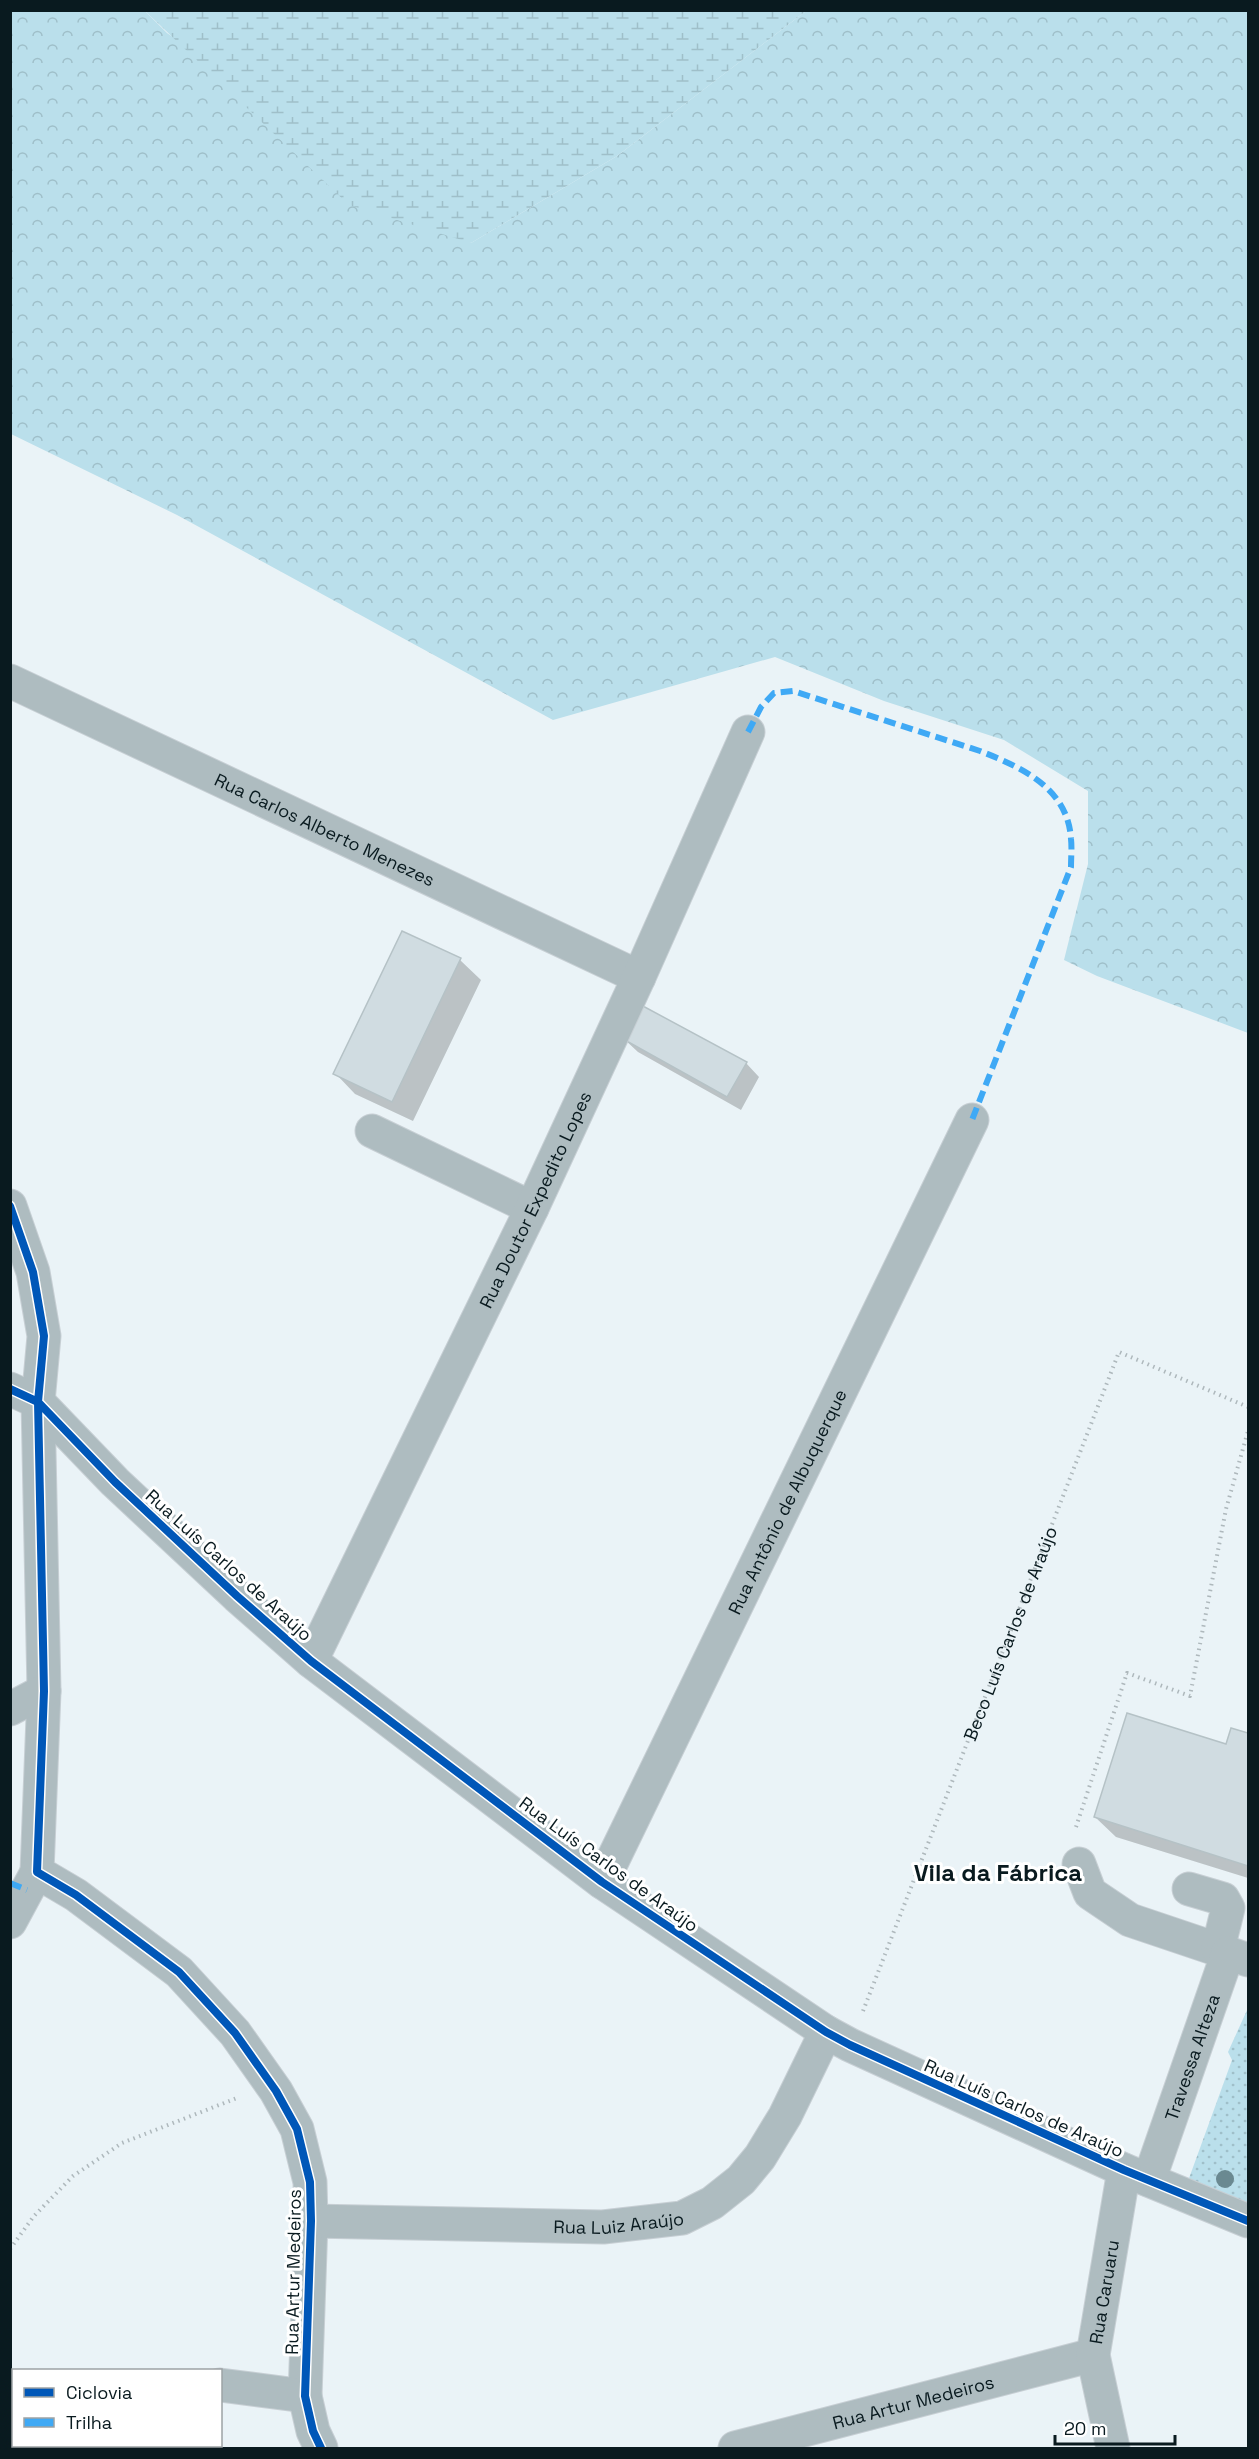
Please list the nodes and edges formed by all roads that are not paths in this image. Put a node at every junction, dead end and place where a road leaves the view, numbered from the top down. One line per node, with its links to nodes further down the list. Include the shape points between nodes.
1 (10, 681): 3 (street, Rua Carlos Alberto Menezes)
2 (748, 732): 3 (street, Rua Doutor Expedito Lopes)
3 (639, 977): 6 (street, Rua Doutor Expedito Lopes)
4 (972, 1120): 14 (street, Rua Antônio de Albuquerque)
5 (372, 1131): 6 (street)
6 (532, 1208): 9 (street, Rua Doutor Expedito Lopes)
7 (11, 1210): 8 (street, via 33,1272 44,1336)
8 (24, 1396): 9 (street, Rua Luís Carlos de Araújo); 10 (street)
9 (311, 1661): 14 (street, Rua Luís Carlos de Araújo)
10 (44, 1691): 11 (street); 13 (street)
11 (10, 1709)
12 (1078, 1864): 17 (street, via 1090,1893 1130,1920)
13 (25, 1882): 16 (street); 20 (street, Rua Artur Medeiros, via 76,1895 179,1972 235,2033 297,2129 310,2182)
14 (602, 1882): 18 (street, Rua Luís Carlos de Araújo)
15 (1189, 1889): 17 (street, Travessa Alteza, via 1223,1899 1228,1906)
16 (10, 1922)
17 (1232, 1954): 19 (street, Travessa Alteza)
18 (838, 2039): 19 (street, Rua Luís Carlos de Araújo); 20 (street, Rua Luiz Araújo, via 741,2180 682,2218 603,2226)
19 (1137, 2175): 21 (street, Rua Luís Carlos de Araújo); 22 (street, Rua Caruaru)
20 (311, 2221): 24 (street, Rua Artur Medeiros)
21 (1248, 2221)
22 (1093, 2355): 26 (street, Rua Artur Medeiros); 27 (street, Rua Caruaru)
23 (222, 2385): 24 (street)
24 (305, 2396): 25 (street, Rua Artur Medeiros)
25 (321, 2448)
26 (735, 2448)
27 (1113, 2448)

